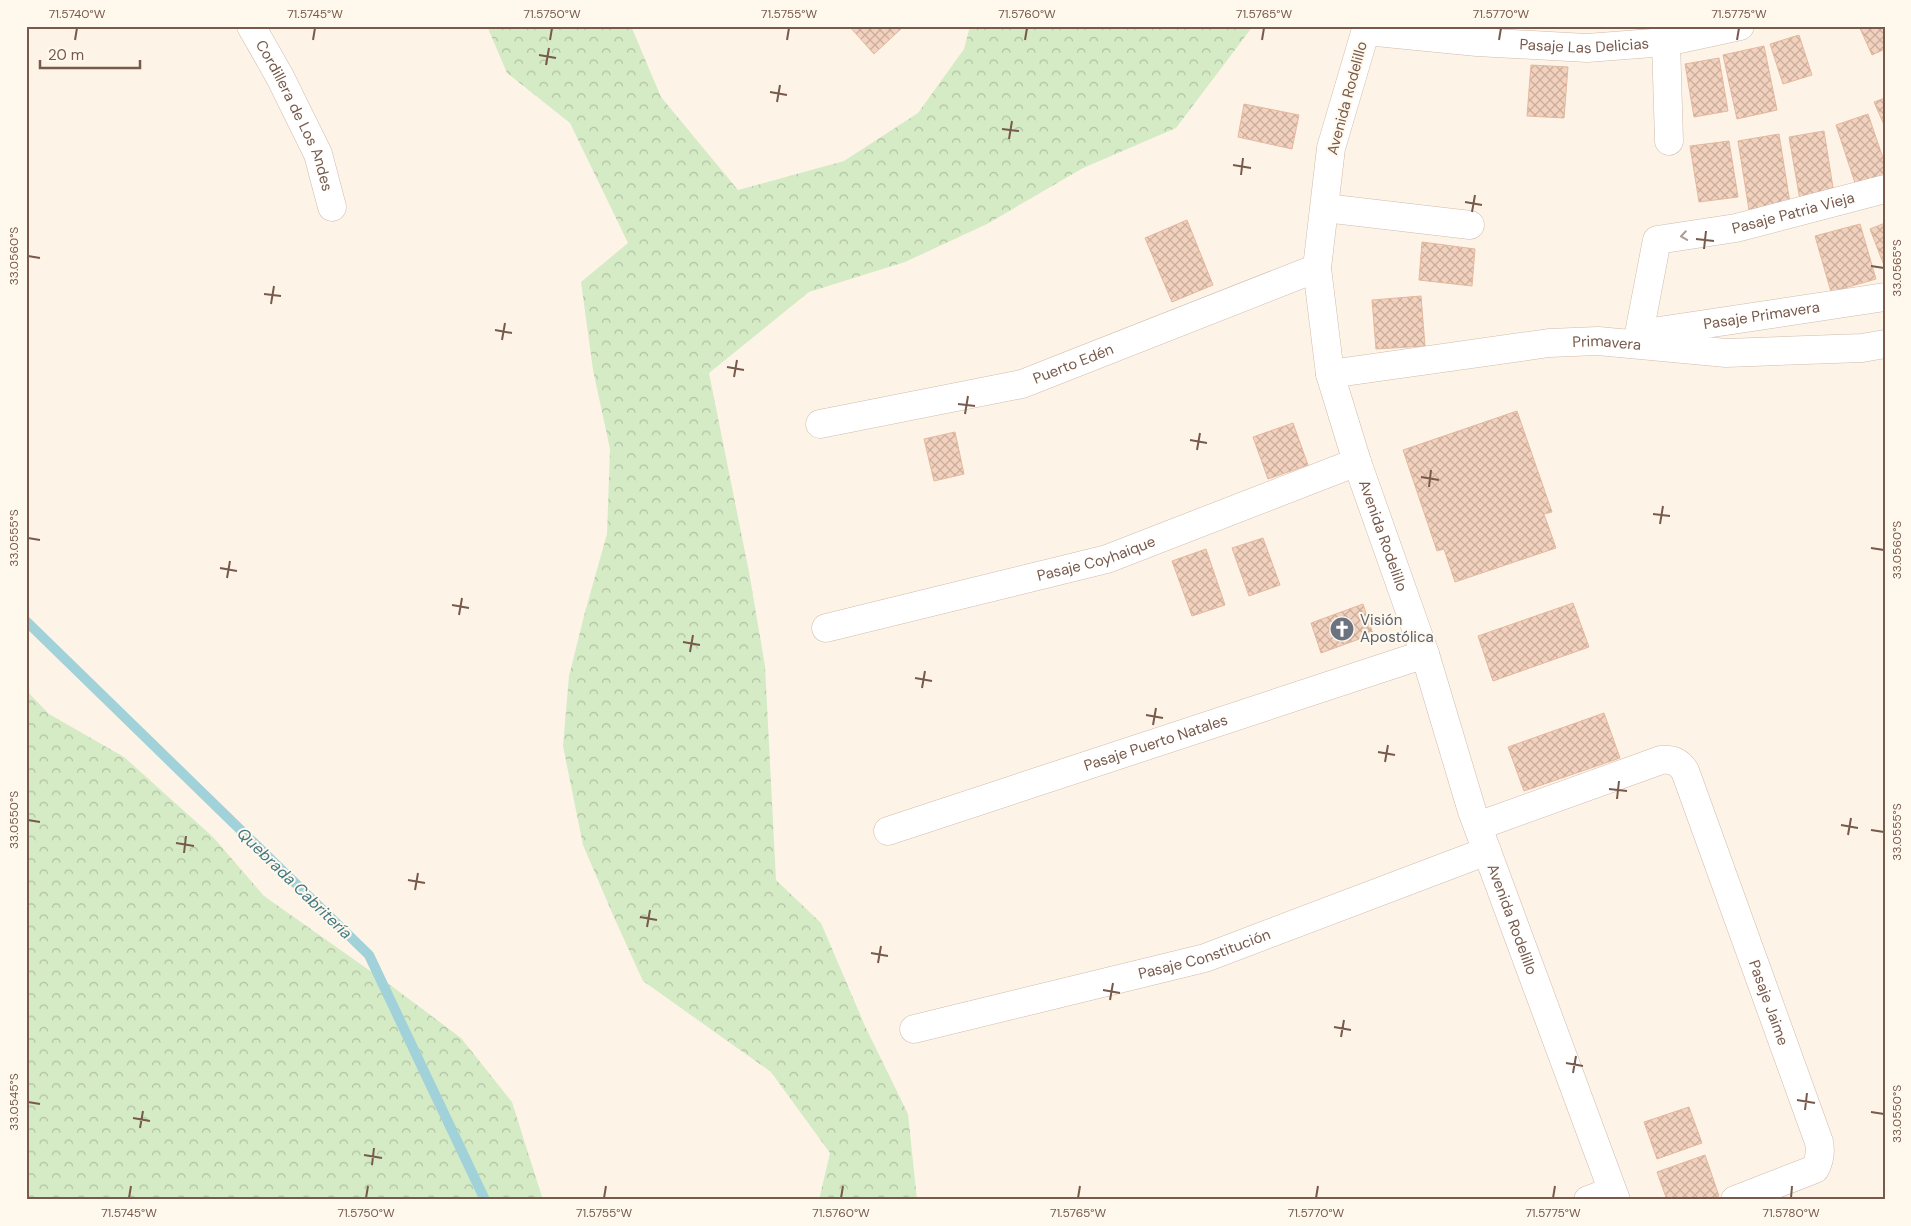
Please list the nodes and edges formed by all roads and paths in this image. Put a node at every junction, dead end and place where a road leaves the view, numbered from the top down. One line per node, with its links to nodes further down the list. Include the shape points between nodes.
1 (251, 26): 7 (street, Cordillera de Los Andes, via 318,154)
2 (1740, 26): 4 (street, Pasaje Las Delicias)
3 (1366, 28): 4 (street, Pasaje Las Delicias, via 1477,42 1587,48); 8 (street, Avenida Rodelillo, via 1331,148)
4 (1666, 42): 5 (street)
5 (1668, 141)
6 (1885, 189): 12 (street, Pasaje Patria Vieja, one-way to 12, via 1736,228 1658,240)
7 (332, 207)
8 (1324, 208): 9 (street); 10 (street, Avenida Rodelillo)
9 (1470, 225)
10 (1318, 268): 14 (street, Avenida Rodelillo); 15 (street, Puerto Edén, via 1022,384)
11 (1885, 297): 12 (street, Pasaje Primavera)
12 (1638, 339): 13 (street, Primavera, via 1726,353 1862,348); 14 (street, Primavera, via 1549,343)
13 (1885, 344)
14 (1330, 374): 16 (street, Avenida Rodelillo)
15 (820, 424)
16 (1357, 462): 17 (street, Pasaje Coyhaique, via 1107,559); 18 (street, Avenida Rodelillo)
17 (826, 628)
18 (1425, 654): 20 (street, Pasaje Puerto Natales); 21 (street, Avenida Rodelillo)
19 (1674, 760): 21 (street, Pasaje Constitución, via 1661,760); 24 (street, Pasaje Jaime, via 1685,771 1820,1150 1815,1169)
20 (888, 831)
21 (1482, 839): 22 (street, Pasaje Constitución, via 1205,958); 23 (street, Avenida Rodelillo)
22 (914, 1029)
23 (1605, 1197)
24 (1735, 1200)

